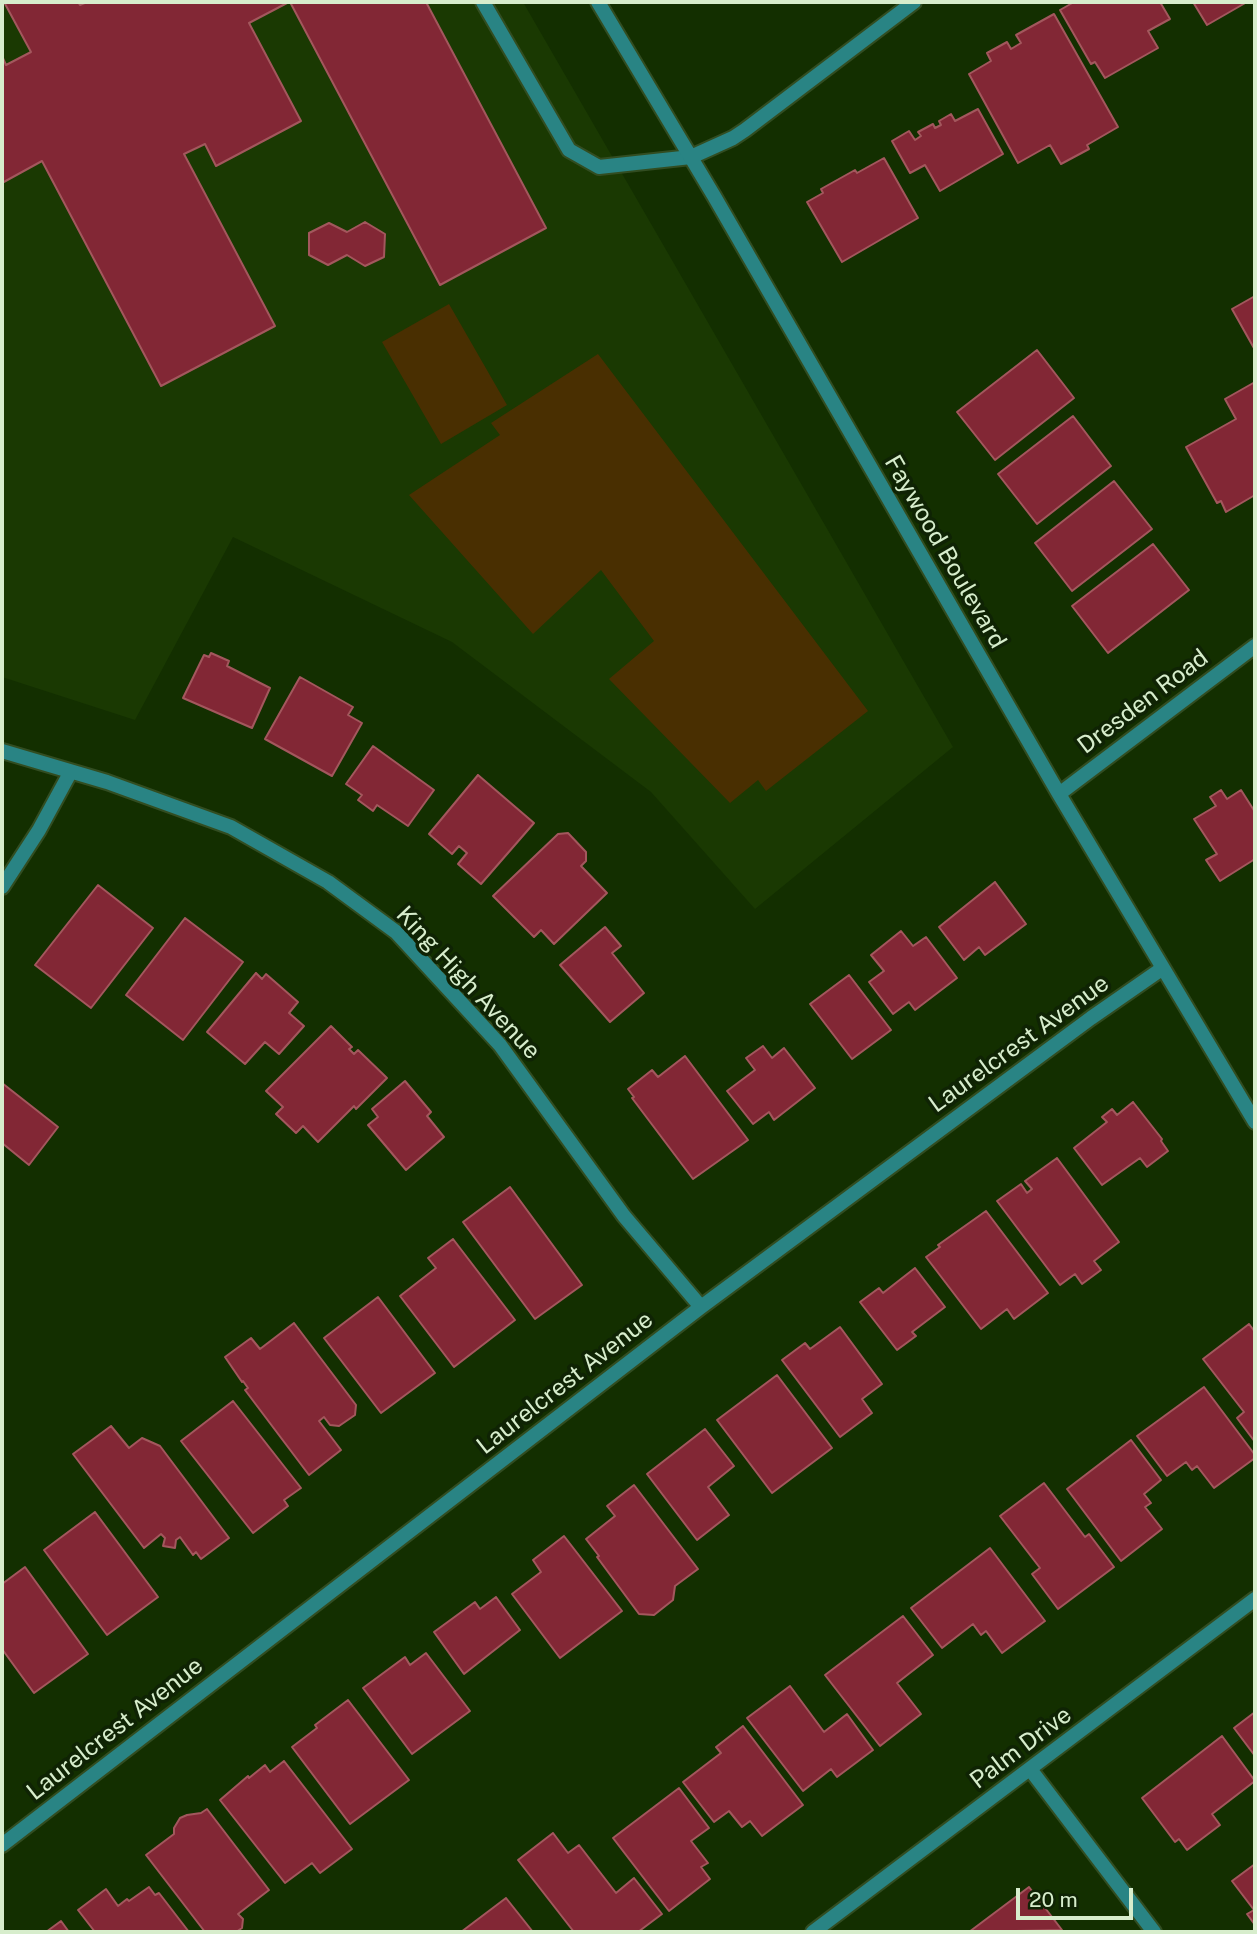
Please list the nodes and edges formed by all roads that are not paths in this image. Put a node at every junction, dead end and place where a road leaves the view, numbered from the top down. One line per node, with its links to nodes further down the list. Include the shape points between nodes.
1 (483, 2): 4 (street, via 569,149 598,167)
2 (598, 2): 4 (street, Faywood Boulevard)
3 (914, 2): 4 (street, via 746,130)
4 (691, 157): 8 (street, Faywood Boulevard)
5 (1255, 646): 8 (street, Dresden Road)
6 (2, 751): 7 (street, King High Avenue)
7 (70, 773): 9 (street); 12 (street, King High Avenue, via 231,827 328,882 396,932 500,1045 624,1216)
8 (1059, 794): 10 (street, Faywood Boulevard)
9 (2, 887)
10 (1163, 968): 11 (street, Faywood Boulevard); 12 (street, Laurelcrest Avenue)
11 (1255, 1122)
12 (701, 1307): 15 (street, Laurelcrest Avenue)
13 (1255, 1599): 14 (street, Palm Drive)
14 (1030, 1769): 16 (street, Palm Drive); 17 (street)
15 (2, 1845)
16 (813, 1932)
17 (1154, 1932)

